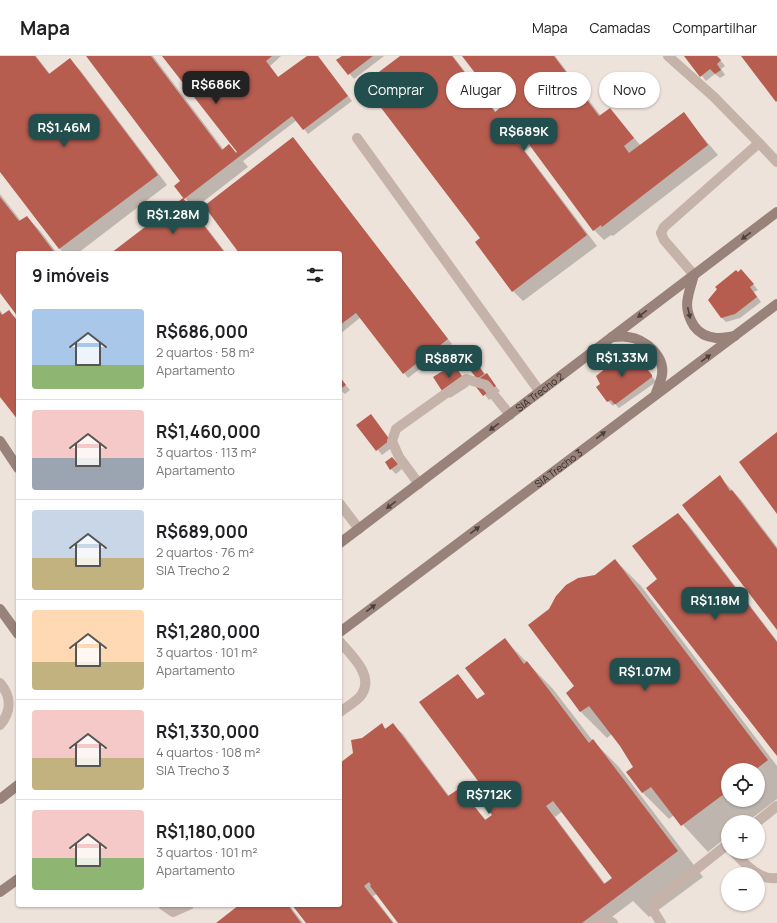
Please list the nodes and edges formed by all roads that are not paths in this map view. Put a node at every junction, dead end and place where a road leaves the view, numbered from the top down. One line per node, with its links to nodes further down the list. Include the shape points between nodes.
1 (668, 56): 3 (lane, via 714,97)
2 (357, 138): 10 (lane)
3 (759, 143): 4 (lane); 6 (lane, via 664,227 661,233)
4 (777, 162)
5 (777, 212): 6 (main road, SIA Trecho 2, one-way to 6)
6 (694, 275): 8 (main road, one-way to 8, via 687,298 687,315 697,330 715,338); 9 (main road, SIA Trecho 2, one-way to 9)
7 (777, 304): 8 (main road, SIA Trecho 3)
8 (735, 336): 11 (main road, SIA Trecho 3, one-way to 8)
9 (612, 337): 10 (main road, SIA Trecho 2); 11 (main road, via 638,339 657,355 662,365 662,375)
10 (540, 392): 12 (main road, SIA Trecho 2)
11 (656, 393): 20 (main road, SIA Trecho 3, one-way to 11)
12 (510, 415): 15 (main road, SIA Trecho 2, one-way to 15); 15 (lane, via 486,385 466,379 396,429 392,441 394,446)
13 (0, 441): 14 (main road)
14 (16, 465)
15 (419, 484): 17 (main road, SIA Trecho 2, one-way to 17)
16 (342, 507): 17 (lane)
17 (359, 529): 18 (main road, SIA Trecho 2)
18 (342, 542)
19 (0, 609): 21 (main road)
20 (342, 630)
21 (16, 631)
22 (342, 645): 24 (lane, via 365,674 362,695)
23 (0, 683): 25 (lane, via 10,704 8,716)
24 (342, 710)
25 (0, 726)
26 (16, 787): 27 (main road)
27 (0, 799)
28 (777, 806): 29 (lane)
29 (765, 816)
30 (721, 850): 39 (lane, via 655,902 653,910)
31 (741, 859): 32 (lane, via 755,872 771,879)
32 (777, 878)
33 (16, 880): 34 (main road)
34 (0, 892)
35 (166, 907): 36 (lane, via 173,912)
36 (184, 907)
37 (597, 923): 38 (lane, via 608,920)
38 (613, 923)
39 (661, 923)

